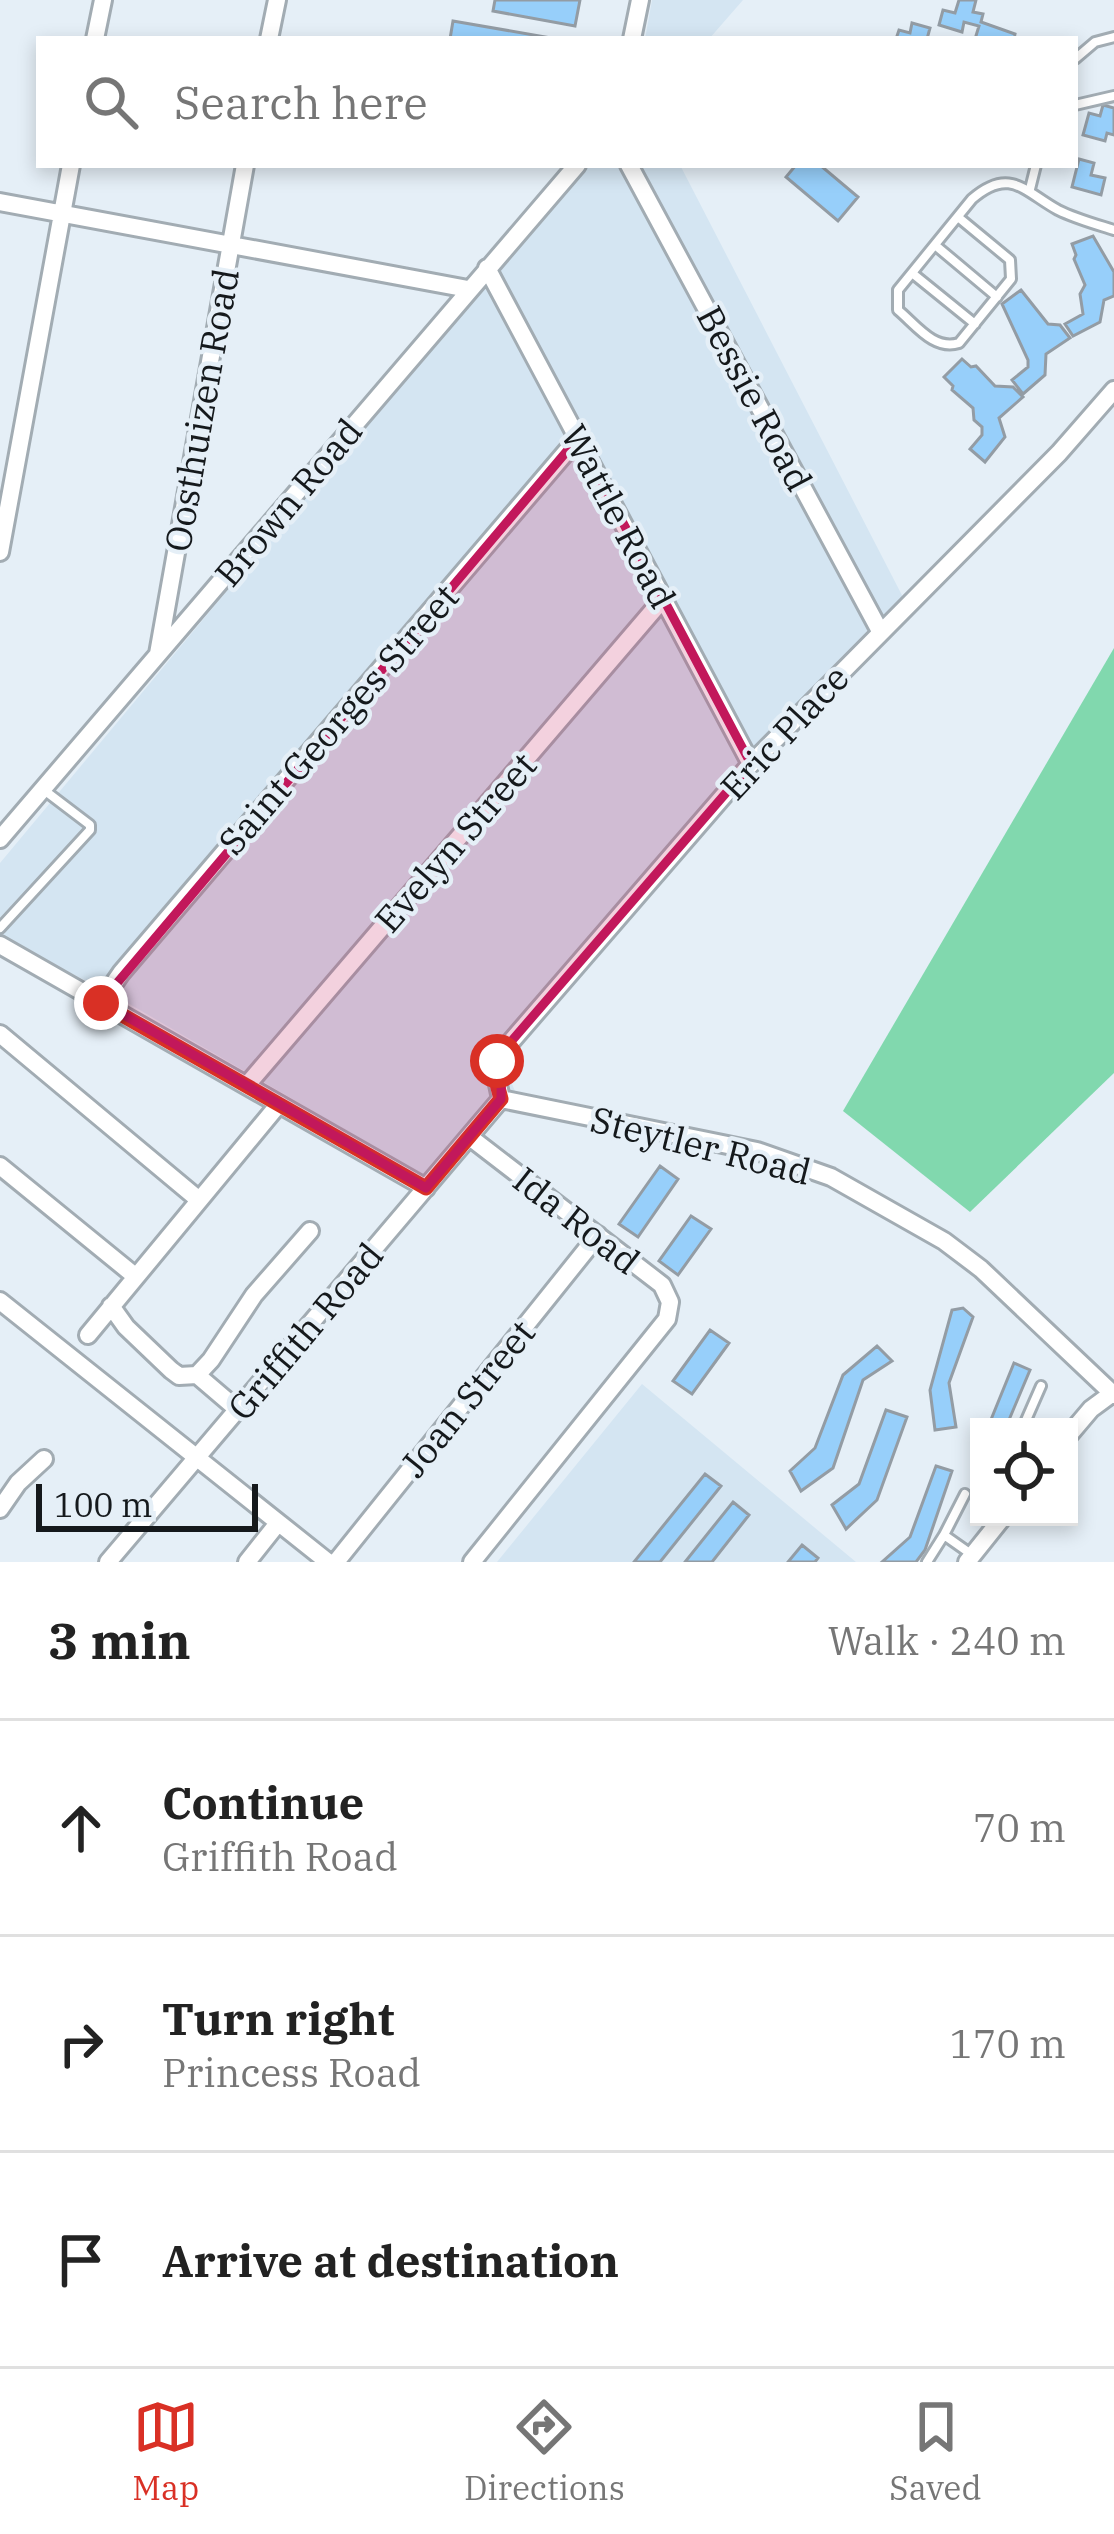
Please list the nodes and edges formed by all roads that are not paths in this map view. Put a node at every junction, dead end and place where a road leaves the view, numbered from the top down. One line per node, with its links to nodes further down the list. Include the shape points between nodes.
1 (103, 0): 4 (street)
2 (277, 0): 5 (street)
3 (640, 0): 6 (street)
4 (96, 36)
5 (270, 36)
6 (633, 36)
7 (1114, 37): 8 (lane)
8 (1078, 57)
9 (1114, 96): 10 (lane)
10 (1078, 104)
11 (70, 168): 18 (street)
12 (244, 168): 22 (street, Oosthuizen Road)
13 (574, 168): 23 (street, Brown Road)
14 (631, 168): 32 (street, Bessie Road)
15 (1035, 168): 16 (lane)
16 (1030, 189): 19 (lane, via 996,184); 20 (lane, via 1059,210)
17 (0, 202): 18 (street)
18 (62, 214): 22 (street); 30 (street)
19 (958, 217): 21 (lane); 26 (lane, via 1010,260 1011,279)
20 (1114, 230)
21 (934, 245): 24 (lane); 26 (lane)
22 (230, 246): 25 (street); 33 (street, Oosthuizen Road)
23 (487, 268): 25 (street, Brown Road); 29 (street, Wattle Road)
24 (912, 273): 27 (lane); 27 (lane, via 898,290 898,310 938,345 959,343)
25 (468, 289): 33 (street, Brown Road)
26 (997, 297): 27 (lane)
27 (974, 324)
28 (1114, 390): 32 (street, Eric Place)
29 (578, 438): 31 (street, Wattle Road); 39 (street, Saint Georges Street)
30 (0, 552)
31 (663, 599): 34 (street, Wattle Road); 41 (street, Evelyn Street)
32 (880, 631): 34 (street, Eric Place)
33 (158, 656): 35 (street, Brown Road)
34 (751, 764): 42 (street, Eric Place, via 502,1052 495,1070)
35 (44, 790): 36 (street, Brown Road); 37 (lane, via 91,830)
36 (0, 839)
37 (0, 928)
38 (0, 944): 39 (street)
39 (101, 1003): 41 (street)
40 (0, 1034): 47 (street)
41 (247, 1084): 43 (street)
42 (501, 1099): 44 (street, Griffith Road); 56 (street, Steytler Road, via 757,1150 850,1186 981,1269)
43 (279, 1104): 46 (street); 47 (street)
44 (471, 1138): 46 (street, Griffith Road); 49 (street, Ida Road)
45 (0, 1166): 50 (street)
46 (426, 1188): 57 (street, Griffith Road)
47 (199, 1200): 50 (street)
48 (310, 1231): 54 (street)
49 (598, 1235): 70 (street, Joan Street); 71 (street, Ida Road, via 662,1285 667,1319)
50 (135, 1276): 52 (street)
51 (0, 1301): 61 (street)
52 (111, 1306): 53 (street); 54 (street, via 171,1370)
53 (88, 1334)
54 (196, 1375): 57 (street)
55 (1041, 1386): 58 (lane)
56 (1113, 1394): 59 (street)
57 (238, 1410): 61 (street, Griffith Road)
58 (1027, 1418)
59 (1078, 1424)
60 (44, 1459): 63 (street)
61 (196, 1459): 64 (street); 68 (street, Griffith Road)
62 (965, 1494): 66 (lane)
63 (0, 1509)
64 (278, 1523): 69 (street); 70 (street)
65 (996, 1526): 67 (street)
66 (944, 1535): 67 (lane); 72 (lane)
67 (970, 1559)
68 (108, 1562)
69 (247, 1562)
70 (332, 1562)
71 (472, 1562)
72 (927, 1562)

